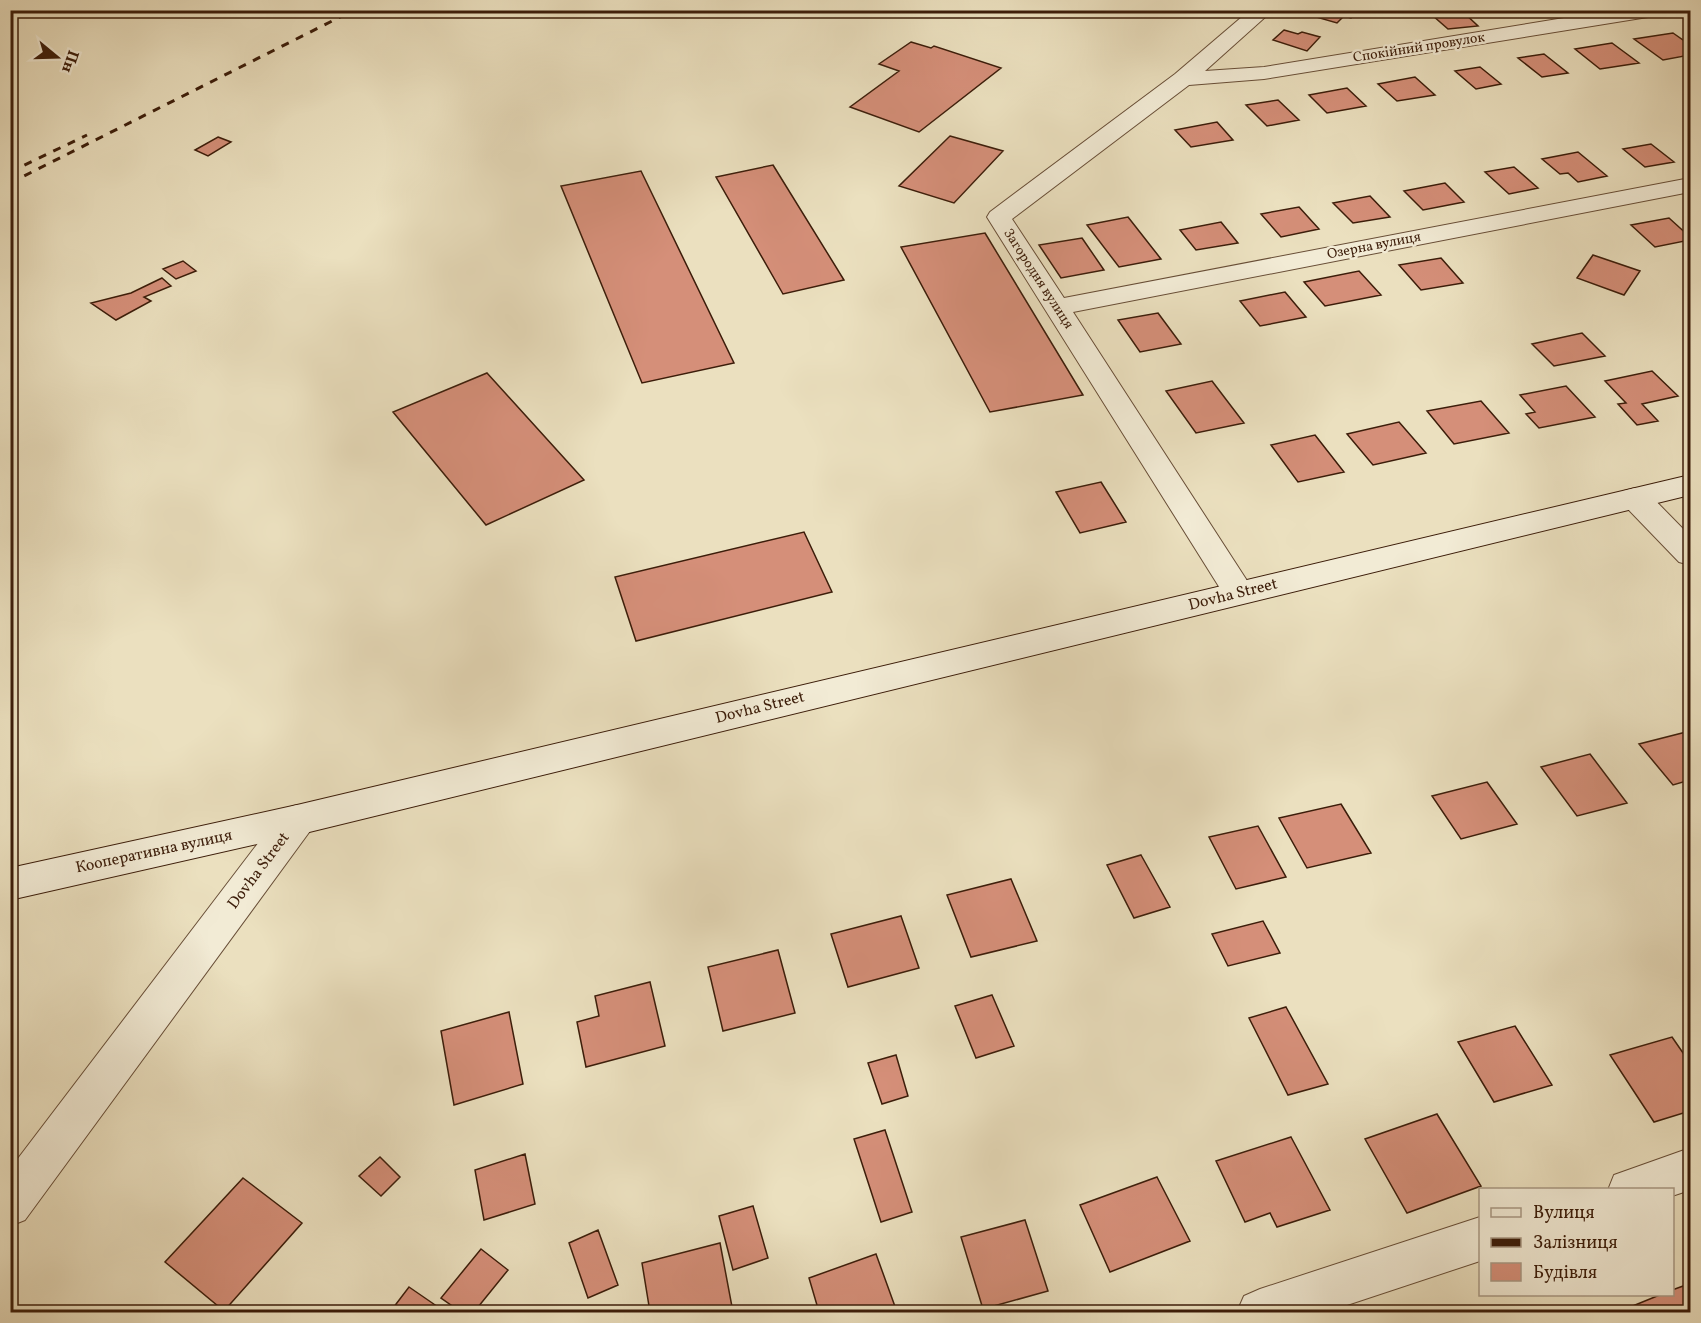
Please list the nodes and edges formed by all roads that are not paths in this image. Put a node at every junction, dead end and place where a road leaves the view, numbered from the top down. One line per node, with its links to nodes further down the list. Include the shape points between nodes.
1 (1263, 10): 3 (street, Загородня вулиця)
2 (1654, 10): 3 (street, Спокійний провулок, via 1264,73)
3 (1183, 79): 5 (street, Загородня вулиця, via 999,217)
4 (1690, 185): 5 (street, Озерна вулиця)
5 (1057, 307): 9 (street, Загородня вулиця)
6 (1690, 485): 7 (street, Dovha Street)
7 (1635, 498): 8 (street); 9 (street, Dovha Street)
8 (1690, 554)
9 (1239, 593): 10 (street, Dovha Street)
10 (297, 820): 11 (street, Кооперативна вулиця); 14 (street, Dovha Street)
11 (10, 884)
12 (1690, 1169): 13 (street)
13 (1635, 1188)
14 (10, 1205)
15 (1479, 1239): 16 (street)
16 (1260, 1312)

